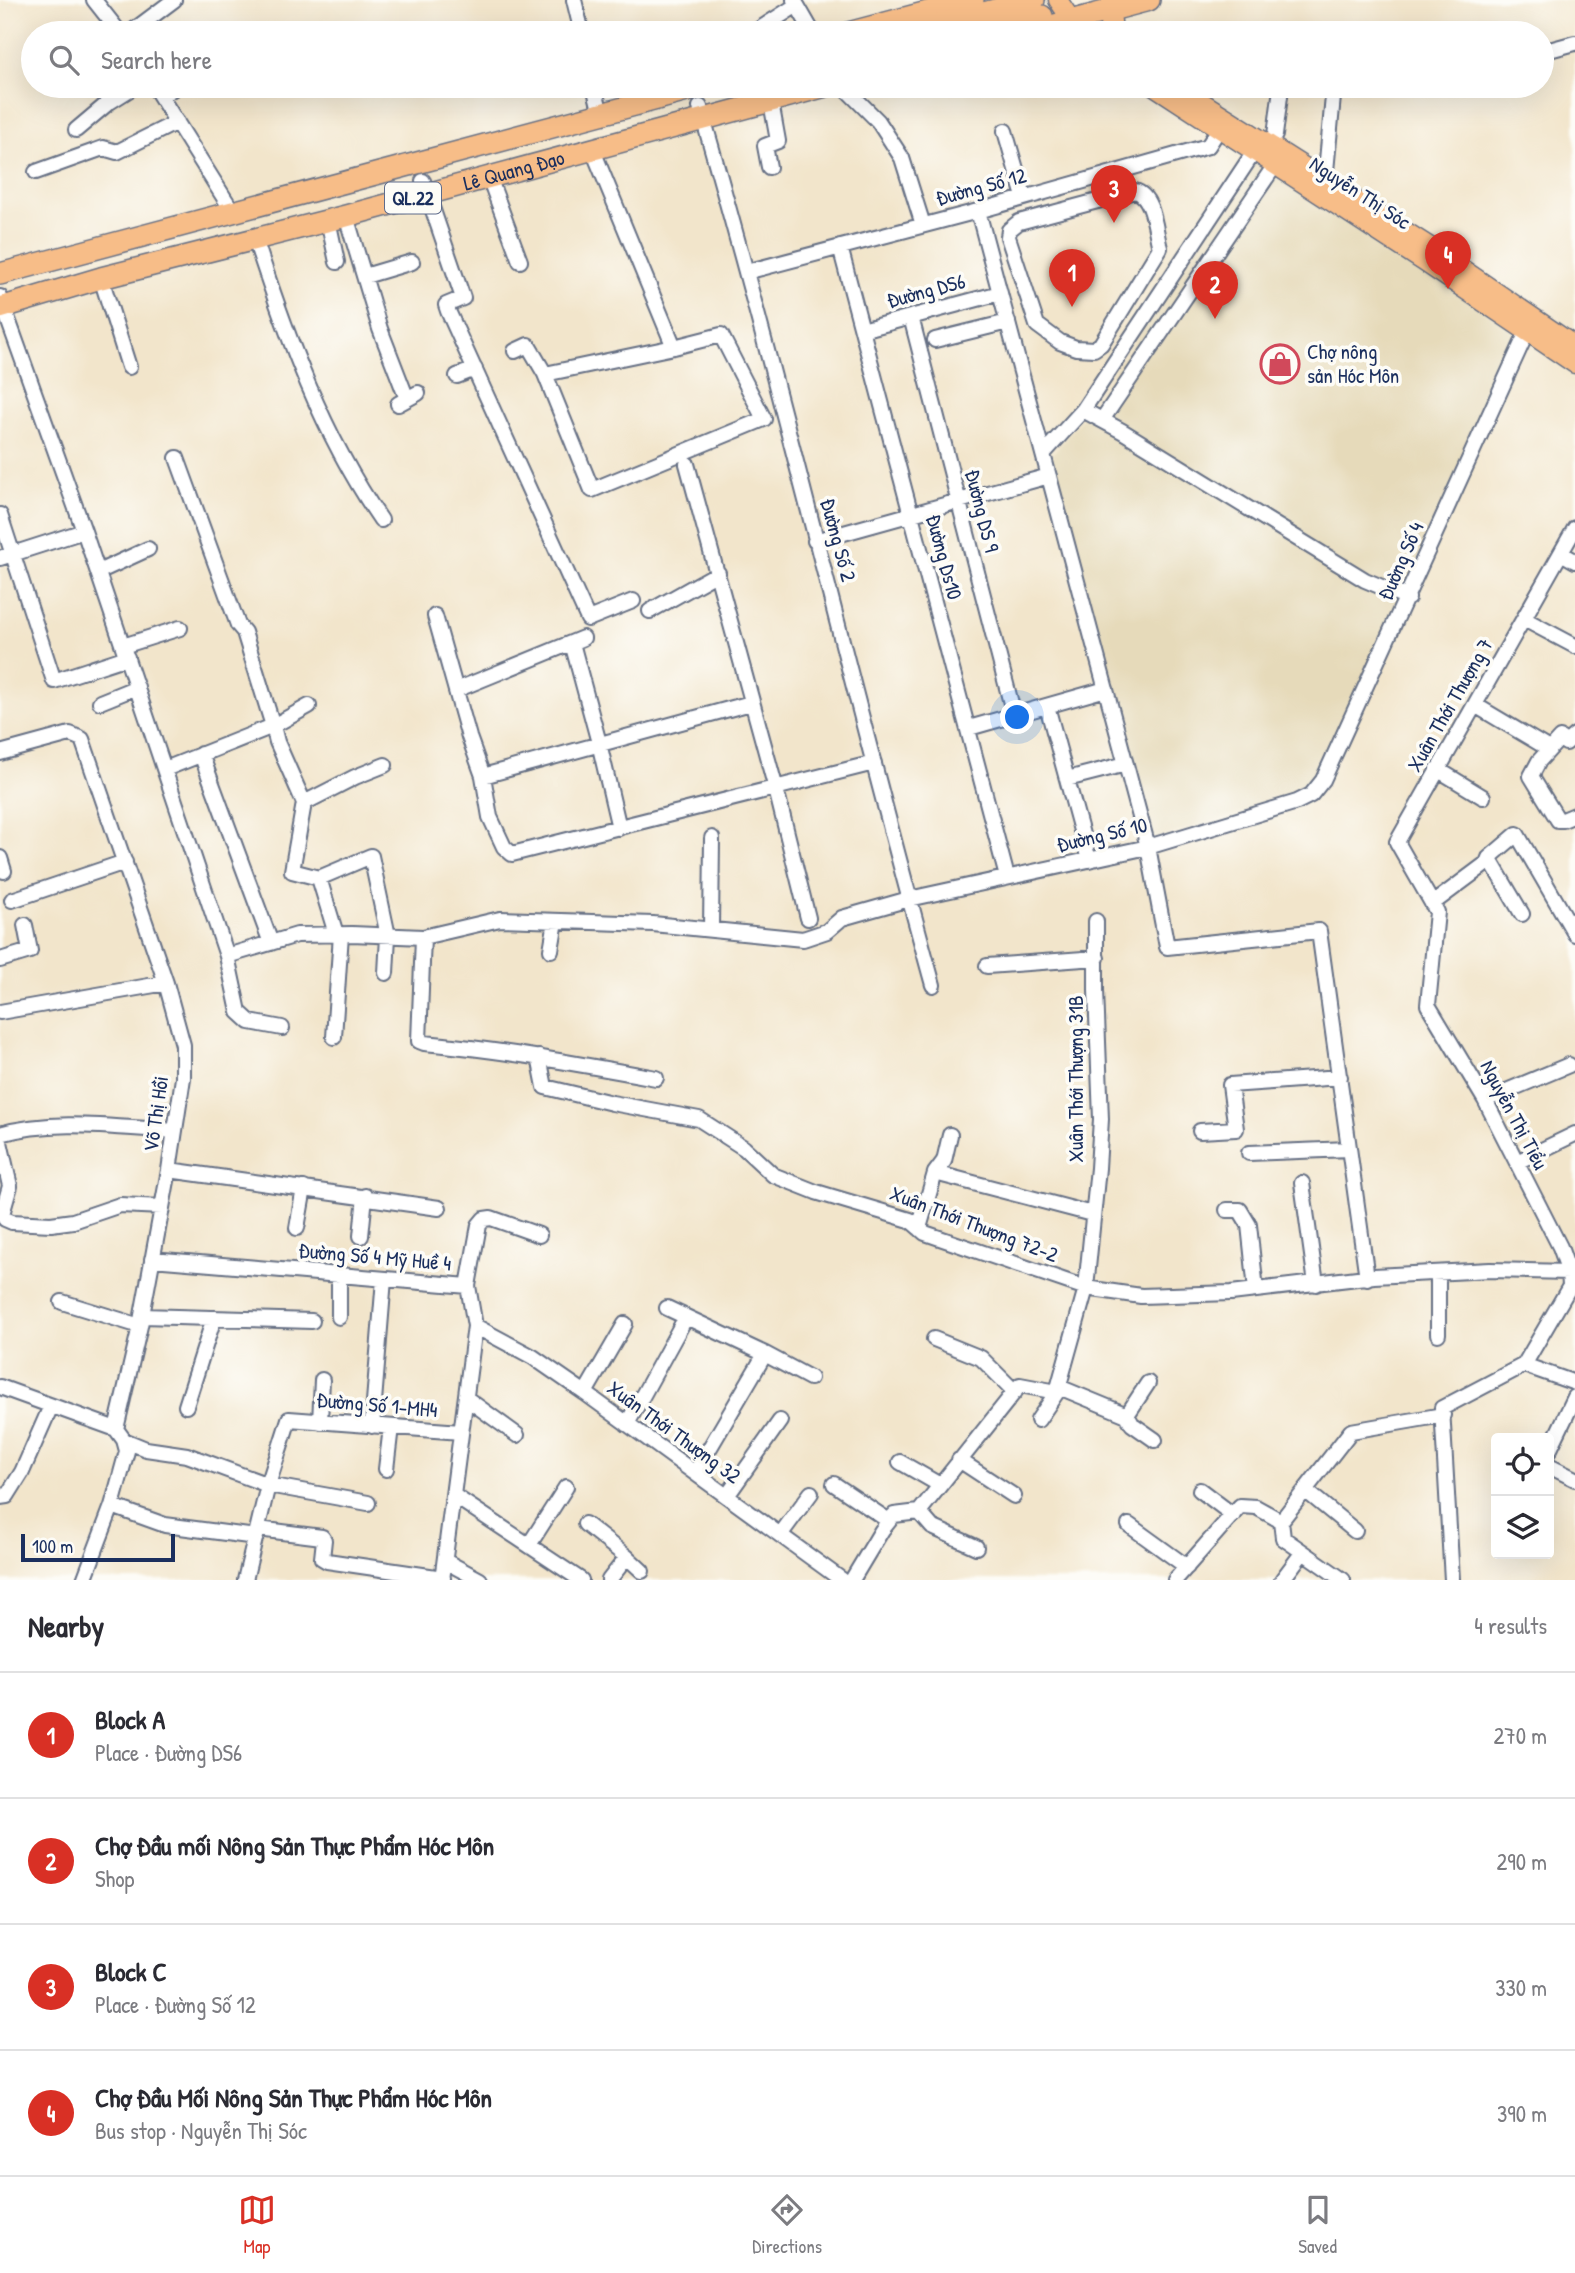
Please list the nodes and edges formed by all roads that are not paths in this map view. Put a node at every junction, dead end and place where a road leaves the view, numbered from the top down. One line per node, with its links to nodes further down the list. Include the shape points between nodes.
1 (94, 0): 11 (street)
2 (174, 0): 12 (street)
3 (574, 0): 13 (street)
4 (974, 0): 9 (highway)
5 (1034, 0): 9 (highway)
6 (1149, 0): 8 (highway)
7 (796, 3): 14 (street); 15 (street)
8 (1107, 4): 10 (highway)
9 (930, 12): 16 (highway)
10 (1071, 16): 17 (highway)
11 (111, 21)
12 (146, 21)
13 (579, 21)
14 (771, 21)
15 (806, 21)
16 (895, 21)
17 (1043, 21)
18 (1575, 43): 19 (street)
19 (1554, 49)
20 (116, 98): 33 (street)
21 (162, 98): 31 (street)
22 (760, 98): 30 (highway, Lê Quang Đạo / QL.22)
23 (775, 98): 38 (street, via 778,141 765,146)
24 (855, 98): 49 (street, via 878,121 902,158)
25 (1172, 98): 32 (main road, Nguyễn Thị Sóc)
26 (1193, 98): 36 (main road, Nguyễn Thị Sóc)
27 (1280, 98): 36 (street, via 1275,135)
28 (1333, 98): 41 (street)
29 (598, 100): 46 (highway, Lê Quang Đạo / QL.22)
30 (702, 113): 35 (highway, Lê Quang Đạo / QL.22); 43 (highway, Lê Quang Đạo / QL.22); 58 (street, Đường Số 2)
31 (177, 122): 39 (street, via 117,152 103,148); 46 (street)
32 (1219, 129): 36 (main road, Nguyễn Thị Sóc); 42 (street, Đường Số 12, via 1208,146)
33 (76, 130)
34 (1005, 131): 44 (street)
35 (592, 148): 40 (highway, Lê Quang Đạo / QL.22); 73 (street)
36 (1261, 149): 37 (main road, Nguyễn Thị Sóc); 41 (main road, Nguyễn Thị Sóc); 53 (street)
37 (1275, 165): 65 (street); 69 (main road, Nguyễn Thị Sóc)
38 (769, 167)
39 (36, 172)
40 (489, 177): 43 (highway, Lê Quang Đạo / QL.22); 55 (street)
41 (1325, 182): 72 (main road, Nguyễn Thị Sóc, via 1432,248)
42 (1075, 183): 44 (street, Đường Số 12); 45 (street)
43 (424, 188): 48 (highway, Lê Quang Đạo / QL.22); 64 (highway, Lê Quang Đạo / QL.22); 78 (street, via 463,298 446,305)
44 (1024, 197): 47 (street, Đường Số 12)
45 (1080, 205): 52 (street, via 1140,192 1148,200); 70 (street, via 1015,224 1008,237 1037,325 1060,342 1082,350 1094,349)
46 (230, 206): 54 (highway, Lê Quang Đạo / QL.22); 59 (highway, Lê Quang Đạo / QL.22)
47 (978, 211): 49 (street, Đường Số 12); 62 (street)
48 (337, 218): 50 (highway, Lê Quang Đạo / QL.22); 56 (street); 60 (street)
49 (923, 225): 51 (street, Đường Số 12)
50 (255, 239): 61 (highway, Lê Quang Đạo / QL.22); 91 (street, via 314,399)
51 (840, 247): 58 (street, Đường Số 12); 68 (street, Đường Ds10)
52 (1160, 248): 53 (street); 70 (street)
53 (1183, 260): 63 (street)
54 (0, 261)
55 (520, 261)
56 (337, 262)
57 (412, 262): 60 (street)
58 (746, 272): 94 (street, Đường Số 2)
59 (0, 274)
60 (365, 276): 81 (street)
61 (102, 278): 64 (highway, Lê Quang Đạo / QL.22); 77 (street)
62 (1000, 293): 66 (street, Đường DS6); 67 (street)
63 (1158, 297): 65 (street); 74 (street)
64 (1, 302): 93 (street)
65 (1178, 308): 83 (street)
66 (911, 317): 68 (street, Đường DS6); 88 (street, Đường DS 9)
67 (1008, 322): 71 (street); 84 (street)
68 (862, 330): 90 (street, Đường Ds10)
69 (1527, 332): 76 (main road, Nguyễn Thị Sóc); 101 (street, Đường Số 4)
70 (1107, 336): 74 (street)
71 (935, 340)
72 (1575, 346)
73 (674, 347): 79 (street); 79 (street, via 721,335 764,419 592,490)
74 (1125, 347): 82 (street)
75 (515, 351): 79 (street, via 528,345)
76 (1575, 364)
77 (130, 367)
78 (475, 369): 80 (street); 102 (street, via 588,619)
79 (545, 374)
80 (457, 376)
81 (408, 398)
82 (1083, 410): 83 (street); 84 (street)
83 (1102, 420): 101 (street, via 1365,580)
84 (1043, 454): 87 (street)
85 (177, 458): 118 (street, via 244,632)
86 (687, 464): 100 (street)
87 (1049, 476): 88 (street); 110 (street)
88 (958, 502): 90 (street); 117 (street, Đường DS 9)
89 (0, 515): 97 (street)
90 (911, 515): 94 (street); 119 (street, Đường Ds10)
91 (381, 520)
92 (1575, 528): 96 (street, Xuân Thới Thượng 7)
93 (84, 531): 97 (street); 99 (street)
94 (816, 541): 125 (street, Đường Số 2)
95 (148, 549): 99 (street)
96 (1561, 553): 98 (street); 105 (street, Xuân Thới Thượng 7)
97 (6, 557): 108 (street, via 54,681)
98 (1575, 562)
99 (98, 572): 108 (street)
100 (718, 573): 103 (street); 113 (street)
101 (1408, 598): 134 (street, Đường Số 4, via 1323,780)
102 (633, 601)
103 (650, 611)
104 (435, 616): 111 (street)
105 (1524, 619): 107 (street); 114 (street, Xuân Thới Thượng 7)
106 (180, 628): 108 (street)
107 (1575, 646)
108 (125, 652): 109 (street)
109 (137, 687): 112 (street); 128 (street)
110 (1106, 689): 116 (street); 126 (street)
111 (456, 690): 121 (street, via 578,640); 130 (street)
112 (100, 702)
113 (751, 703): 121 (street); 132 (street)
114 (1475, 705): 122 (street); 129 (street, Xuân Thới Thượng 7)
115 (309, 706): 118 (street)
116 (1047, 706): 117 (street); 131 (street)
117 (1014, 715): 119 (street)
118 (273, 726): 124 (street); 135 (street)
119 (969, 728): 143 (street, Đường Ds10)
120 (1575, 735): 122 (street, via 1566,743 1560,738)
121 (599, 743): 130 (street); 137 (street)
122 (1549, 749): 136 (street, via 1531,777 1558,820)
123 (0, 753): 142 (street, Võ Thị Hồi, via 70,734 82,740)
124 (201, 754): 128 (street); 159 (street)
125 (874, 763): 132 (street); 145 (street, Đường Số 2)
126 (1126, 764): 131 (street); 139 (street)
127 (385, 765): 135 (street)
128 (165, 769): 161 (street)
129 (1437, 769): 133 (street); 147 (street, Xuân Thới Thượng 7, via 1397,842)
130 (483, 776): 137 (street, via 493,823 512,854)
131 (1067, 779): 141 (street)
132 (776, 789): 137 (street); 150 (street)
133 (1483, 797)
134 (1302, 800): 139 (street, Đường Số 10)
135 (304, 803): 144 (street, via 292,871)
136 (1575, 815)
137 (619, 828)
138 (712, 838): 154 (street)
139 (1148, 847): 141 (street, Đường Số 10); 173 (street, via 1167,947 1319,930)
140 (1489, 858): 147 (street); 148 (street); 149 (street, via 1517,834)
141 (1089, 860): 143 (street, Đường Số 10)
142 (125, 862): 146 (street); 166 (street, Võ Thị Hồi)
143 (1007, 877): 145 (street, Đường Số 10)
144 (319, 878): 155 (street); 157 (street, via 371,856)
145 (909, 899): 154 (street, Đường Số 10, via 842,918 827,931 803,939); 167 (street, Đường Số 2)
146 (12, 900)
147 (1432, 904): 175 (street, Nguyễn Thị Tiểu, via 1437,912 1428,1005)
148 (1522, 914)
149 (1570, 914): 156 (street)
150 (808, 918)
151 (1096, 920): 162 (street, Xuân Thới Thượng 31B)
152 (556, 921): 154 (street, Đường Số 10); 158 (street, Đường Số 10, via 500,919); 160 (street)
153 (25, 925): 163 (street, via 30,951)
154 (711, 930)
155 (338, 934): 157 (street, Đường Số 10); 159 (street, Đường Số 10, via 297,935); 170 (street)
156 (1575, 934)
157 (388, 936): 158 (street, Đường Số 10); 165 (street)
158 (423, 937): 171 (street, via 419,1041)
159 (271, 943): 161 (street, Đường Số 10)
160 (551, 950)
161 (228, 956): 169 (street, via 239,1012 250,1021)
162 (1097, 958): 164 (street); 194 (street, Xuân Thới Thượng 31B, via 1101,1119)
163 (0, 960)
164 (986, 966)
165 (386, 973)
166 (166, 983): 168 (street); 177 (street, Võ Thị Hồi, via 183,1045)
167 (933, 985)
168 (0, 1012)
169 (282, 1028)
170 (334, 1037)
171 (539, 1058): 174 (street); 196 (street, Xuân Thới Thượng 72-2, via 545,1087 699,1119 744,1148 773,1175 910,1220)
172 (1569, 1065): 175 (street)
173 (1339, 1077): 176 (street, via 1230,1085 1236,1129); 182 (street)
174 (656, 1078)
175 (1485, 1100): 184 (street, Nguyễn Thị Tiểu)
176 (1200, 1130)
177 (175, 1131): 178 (street, via 57,1126); 185 (street, Võ Thị Hồi)
178 (0, 1133)
179 (1575, 1134): 184 (street)
180 (950, 1135): 186 (street, via 944,1161)
181 (0, 1142): 190 (street, via 10,1186)
182 (1349, 1149): 183 (street); 202 (street)
183 (1249, 1153)
184 (1517, 1162): 204 (street, Nguyễn Thị Tiểu, via 1560,1247)
185 (169, 1170): 188 (street); 191 (street, Võ Thị Hồi)
186 (935, 1173): 194 (street); 196 (street)
187 (1302, 1182): 205 (street)
188 (304, 1188): 189 (street); 195 (street)
189 (365, 1196): 192 (street); 198 (street)
190 (2, 1203): 191 (street, via 2,1214 12,1222 51,1224 120,1205)
191 (162, 1207): 199 (street, Võ Thị Hồi)
192 (439, 1208)
193 (1227, 1210): 208 (street, via 1240,1210 1249,1225)
194 (1092, 1214): 207 (street, Xuân Thới Thượng 31B)
195 (297, 1228)
196 (919, 1228): 207 (street, Xuân Thới Thượng 72-2)
197 (539, 1235): 206 (street, via 491,1218 482,1220)
198 (361, 1236)
199 (152, 1259): 201 (street, Đường Số 4 Mỹ Huề 4); 214 (street, Võ Thị Hồi)
200 (1438, 1273): 202 (street, Xuân Thới Thượng 72-2); 204 (street, Xuân Thới Thượng 72-2, via 1490,1270); 218 (street)
201 (339, 1275): 203 (street, Đường Số 4 Mỹ Huề 4); 211 (street)
202 (1367, 1278): 205 (street, Xuân Thới Thượng 72-2)
203 (384, 1279): 206 (street, Đường Số 4 Mỹ Huề 4); 240 (street)
204 (1572, 1283): 221 (street)
205 (1315, 1284): 208 (street, Xuân Thới Thượng 72-2)
206 (468, 1286): 217 (street, Đường Số 4 Mỹ Huề 4)
207 (1086, 1288): 208 (street, Xuân Thới Thượng 72-2, via 1141,1296); 227 (street, Xuân Thới Thượng 31B)
208 (1256, 1290)
209 (62, 1302): 214 (street)
210 (667, 1308): 212 (street)
211 (339, 1317)
212 (686, 1317): 220 (street); 239 (street)
213 (214, 1318): 214 (street); 215 (street); 233 (street)
214 (141, 1321): 243 (street, Võ Thị Hồi)
215 (312, 1321)
216 (625, 1324): 229 (street)
217 (475, 1326): 229 (street, Xuân Thới Thượng 32, via 533,1357); 231 (street, Đường Số 4 Mỹ Huề 4)
218 (1438, 1334)
219 (934, 1339): 228 (street, via 981,1358)
220 (765, 1354): 222 (street); 251 (street)
221 (1524, 1365): 224 (street); 235 (street, via 1442,1408)
222 (810, 1378)
223 (322, 1380): 238 (street)
224 (1575, 1383)
225 (1148, 1384): 234 (street)
226 (0, 1387): 232 (street)
227 (1058, 1390): 228 (street, via 1020,1385); 234 (street); 236 (street, Xuân Thới Thượng 31B)
228 (1014, 1392): 247 (street)
229 (584, 1393): 239 (street, Xuân Thới Thượng 32)
230 (1575, 1397): 246 (street)
231 (466, 1398): 242 (street, Đường Số 4 Mỹ Huề 4); 244 (street)
232 (51, 1406): 243 (street); 263 (street, via 17,1481 7,1496)
233 (186, 1406)
234 (1127, 1415): 245 (street)
235 (1443, 1415): 258 (street, via 1351,1431); 293 (street)
236 (1038, 1420)
237 (780, 1421): 261 (street)
238 (320, 1422): 240 (street, Đường Số 1-MH4); 254 (street, Đường Số 1-MH4, via 289,1419)
239 (627, 1424): 251 (street, Xuân Thới Thượng 32)
240 (372, 1426): 241 (street, Đường Số 1-MH4)
241 (391, 1427): 242 (street, Đường Số 1-MH4); 250 (street)
242 (461, 1432): 260 (street, Đường Số 4 Mỹ Huề 4)
243 (120, 1435): 254 (street, via 146,1449 187,1455); 265 (street, Võ Thị Hồi, via 127,1451)
244 (517, 1435)
245 (1155, 1440)
246 (1554, 1441)
247 (959, 1460): 255 (street); 262 (street)
248 (900, 1462): 255 (street)
249 (1554, 1468): 252 (street)
250 (386, 1469)
251 (695, 1473): 261 (street, Xuân Thới Thượng 32)
252 (1575, 1479)
253 (834, 1484): 268 (street)
254 (268, 1485): 264 (street); 273 (street, Đường Số 1-MH4)
255 (940, 1485): 266 (street)
256 (566, 1487): 275 (street)
257 (1200, 1490): 267 (street)
258 (1305, 1490): 269 (street); 272 (street)
259 (811, 1493): 274 (street)
260 (453, 1495): 275 (street); 279 (street, Đường Số 4 Mỹ Huề 4)
261 (727, 1496): 274 (street, Xuân Thới Thượng 32)
262 (1014, 1496)
263 (0, 1497)
264 (368, 1503)
265 (112, 1506): 273 (street, via 165,1525); 283 (street, Võ Thị Hồi)
266 (919, 1512): 268 (street, via 894,1515); 276 (street, via 932,1527)
267 (1233, 1514): 269 (street, via 1240,1506 1255,1507); 280 (street)
268 (889, 1521): 289 (street)
269 (1281, 1521): 277 (street, via 1283,1538)
270 (585, 1524): 278 (street)
271 (1129, 1525): 280 (street)
272 (1355, 1531)
273 (257, 1533): 282 (street, via 323,1537 322,1558 327,1561); 284 (street, Đường Số 1-MH4)
274 (780, 1535): 288 (street, Xuân Thới Thượng 32)
275 (530, 1545): 286 (street)
276 (976, 1547)
277 (1303, 1552): 291 (street); 292 (street)
278 (627, 1557): 281 (street); 287 (street)
279 (445, 1561): 282 (street, Đường Số 4 Mỹ Huề 4); 285 (street)
280 (1187, 1567): 290 (street)
281 (642, 1571)
282 (442, 1579)
283 (84, 1580)
284 (245, 1580)
285 (480, 1580)
286 (581, 1580)
287 (609, 1580)
288 (842, 1580)
289 (852, 1580)
290 (1175, 1580)
291 (1282, 1580)
292 (1343, 1580)
293 (1452, 1580)

